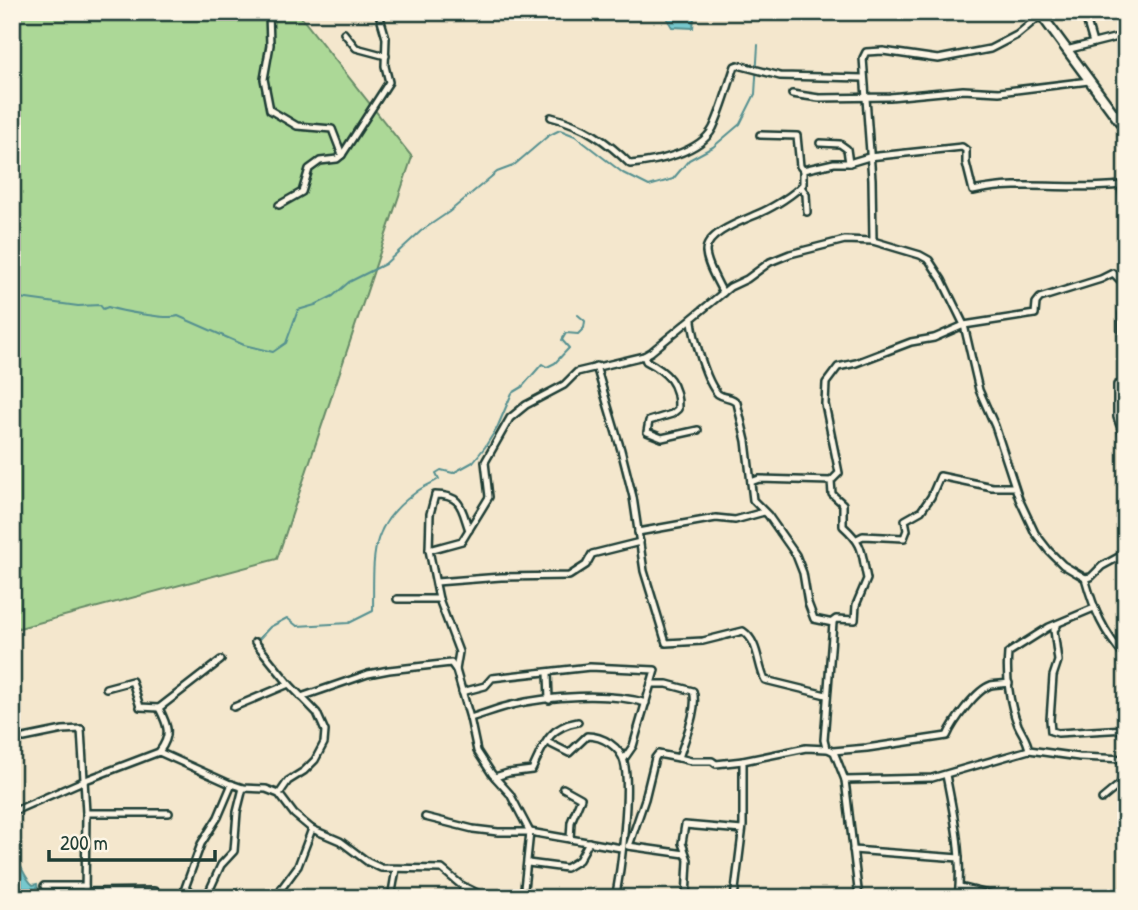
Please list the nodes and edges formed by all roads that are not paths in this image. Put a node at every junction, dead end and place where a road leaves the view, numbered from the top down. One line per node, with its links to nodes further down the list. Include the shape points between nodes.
1 (269, 12): 18 (street, via 270,46 264,79 270,110 297,125 332,130)
2 (382, 12): 9 (street)
3 (1084, 12): 7 (street)
4 (1040, 13): 8 (highway); 10 (street, via 1017,35 990,49 938,59 866,52)
5 (344, 33): 9 (street, via 356,48)
6 (1126, 35): 7 (street)
7 (1093, 43): 8 (street)
8 (1066, 50): 11 (highway)
9 (386, 56): 18 (street, via 389,82)
10 (864, 78): 13 (street); 14 (street, via 780,76 735,66 712,130 699,144 654,162 630,164 588,130)
11 (1089, 81): 13 (street, via 999,92 963,90); 15 (highway)
12 (792, 94): 13 (street)
13 (866, 98): 19 (street)
14 (551, 117)
15 (1126, 130)
16 (760, 135): 21 (street, via 797,136)
17 (820, 143): 20 (street, via 840,144 847,149)
18 (342, 155): 24 (street, via 314,164 302,192)
19 (869, 157): 20 (street); 22 (street, via 962,147 973,191 1039,185); 27 (street)
20 (849, 163): 21 (street)
21 (803, 170): 23 (street)
22 (1123, 186): 26 (street)
23 (801, 187): 25 (street); 29 (street, via 765,211 727,227 708,243 706,251)
24 (279, 205)
25 (807, 212)
26 (1126, 213)
27 (873, 241): 29 (street, via 845,240 790,254); 32 (street, via 929,260)
28 (1126, 279): 32 (street, via 1120,280 1114,273 1040,298 1034,314)
29 (723, 293): 31 (street)
30 (1126, 295): 34 (street, via 1122,314)
31 (692, 321): 33 (street); 40 (street, via 695,343 715,389 737,404)
32 (964, 325): 39 (street, via 838,367 826,383 825,404 839,474); 41 (street, via 979,390)
33 (644, 356): 35 (street); 37 (street, via 667,373 679,399 672,414 649,421 648,432 662,438)
34 (1126, 360)
35 (596, 366): 43 (street, via 577,372 510,418 485,462 489,497); 44 (street, via 633,497)
36 (1126, 383): 38 (street, via 1117,384 1116,407)
37 (698, 430)
38 (1126, 443)
39 (831, 481): 40 (street); 45 (street, via 832,494 843,504 843,526)
40 (751, 482): 42 (street, via 753,500)
41 (1014, 487): 45 (street, via 940,476 921,511 905,520 905,538); 49 (street, via 1035,533 1063,565)
42 (764, 512): 44 (street, via 735,520 716,518); 54 (street, via 796,555 814,619)
43 (469, 530): 47 (street, via 462,541); 47 (street, via 458,500 435,495)
44 (638, 531): 46 (street)
45 (857, 539): 54 (street, via 867,579 855,620)
46 (640, 542): 50 (street, via 592,554 586,565 569,576); 66 (street, via 666,643 743,631 757,650 765,680)
47 (429, 550): 50 (street)
48 (1126, 554): 49 (street)
49 (1085, 578): 53 (street)
50 (436, 582): 52 (street)
51 (397, 599): 52 (street)
52 (439, 599): 59 (street, via 459,652)
53 (1094, 608): 55 (street); 57 (street, via 1108,638)
54 (832, 622): 66 (street)
55 (1059, 623): 61 (street, via 1008,653); 74 (street, via 1054,630 1058,661 1051,731)
56 (255, 642): 62 (street)
57 (1126, 658)
58 (221, 660): 71 (street)
59 (456, 670): 65 (street); 67 (street, via 451,663 389,670)
60 (548, 673): 63 (street, via 590,667 655,670); 65 (street, via 492,678 485,686); 68 (street)
61 (1009, 683): 77 (street, via 990,685 978,694 954,720 947,736); 78 (street)
62 (289, 684): 67 (street); 70 (street)
63 (651, 684): 69 (street); 80 (street, via 680,687 695,695)
64 (106, 688): 71 (street, via 132,681 140,707)
65 (462, 692): 72 (street)
66 (826, 695): 77 (street, via 824,740)
67 (301, 697): 92 (street, via 322,720 324,743 315,760)
68 (549, 700): 69 (street, via 595,696); 72 (street, via 510,705)
69 (646, 703): 81 (street, via 633,746)
70 (234, 707)
71 (159, 708): 79 (street, via 168,734)
72 (470, 718): 86 (street, via 477,751)
73 (578, 722): 76 (street, via 562,725)
74 (1126, 729)
75 (24, 738): 88 (street, via 81,729)
76 (547, 742): 81 (street, via 569,753 587,736 596,736 615,747); 86 (street, via 532,770)
77 (830, 750): 83 (street, via 806,748); 87 (street)
78 (1029, 750): 82 (street); 85 (street)
79 (159, 752): 88 (street); 89 (street)
80 (679, 758): 83 (street, via 716,764); 104 (street, via 658,754 655,758)
81 (624, 759): 103 (street)
82 (1126, 759)
83 (743, 761): 99 (street)
84 (1126, 771): 93 (street, via 1120,784)
85 (946, 775): 87 (street); 107 (street)
86 (495, 778): 100 (street, via 510,794)
87 (845, 780): 105 (street)
88 (83, 781): 94 (street); 95 (street)
89 (232, 784): 90 (street); 115 (street, via 201,844 185,888)
90 (243, 788): 92 (street); 115 (street, via 234,851)
91 (563, 788): 101 (street, via 581,799 571,822)
92 (279, 794): 98 (street)
93 (1102, 799)
94 (12, 812)
95 (86, 813): 96 (street); 112 (street)
96 (169, 813)
97 (425, 817): 100 (street, via 498,832)
98 (312, 830): 109 (street, via 340,841 381,868); 116 (street, via 298,866 281,889)
99 (742, 830): 106 (street, via 685,825); 122 (street)
100 (530, 832): 101 (street); 108 (street)
101 (570, 839): 102 (street)
102 (589, 842): 103 (street); 108 (street, via 579,860 566,869)
103 (621, 846): 104 (street); 120 (street)
104 (629, 846): 106 (street)
105 (853, 850): 107 (street); 123 (street)
106 (685, 854): 121 (street)
107 (959, 858): 111 (street)
108 (528, 863): 119 (street)
109 (397, 869): 117 (street); 118 (street, via 442,869)
110 (44, 886): 112 (street)
111 (960, 887): 124 (street); 125 (street)
112 (85, 892): 114 (street, via 154,891)
113 (1126, 896): 128 (street)
114 (168, 898)
115 (204, 898)
116 (282, 898)
117 (391, 898)
118 (487, 898)
119 (523, 898)
120 (615, 898)
121 (685, 898)
122 (734, 898)
123 (859, 898)
124 (958, 898)
125 (1004, 898)
126 (1016, 898): 127 (street)
127 (1053, 898)
128 (1118, 898)

